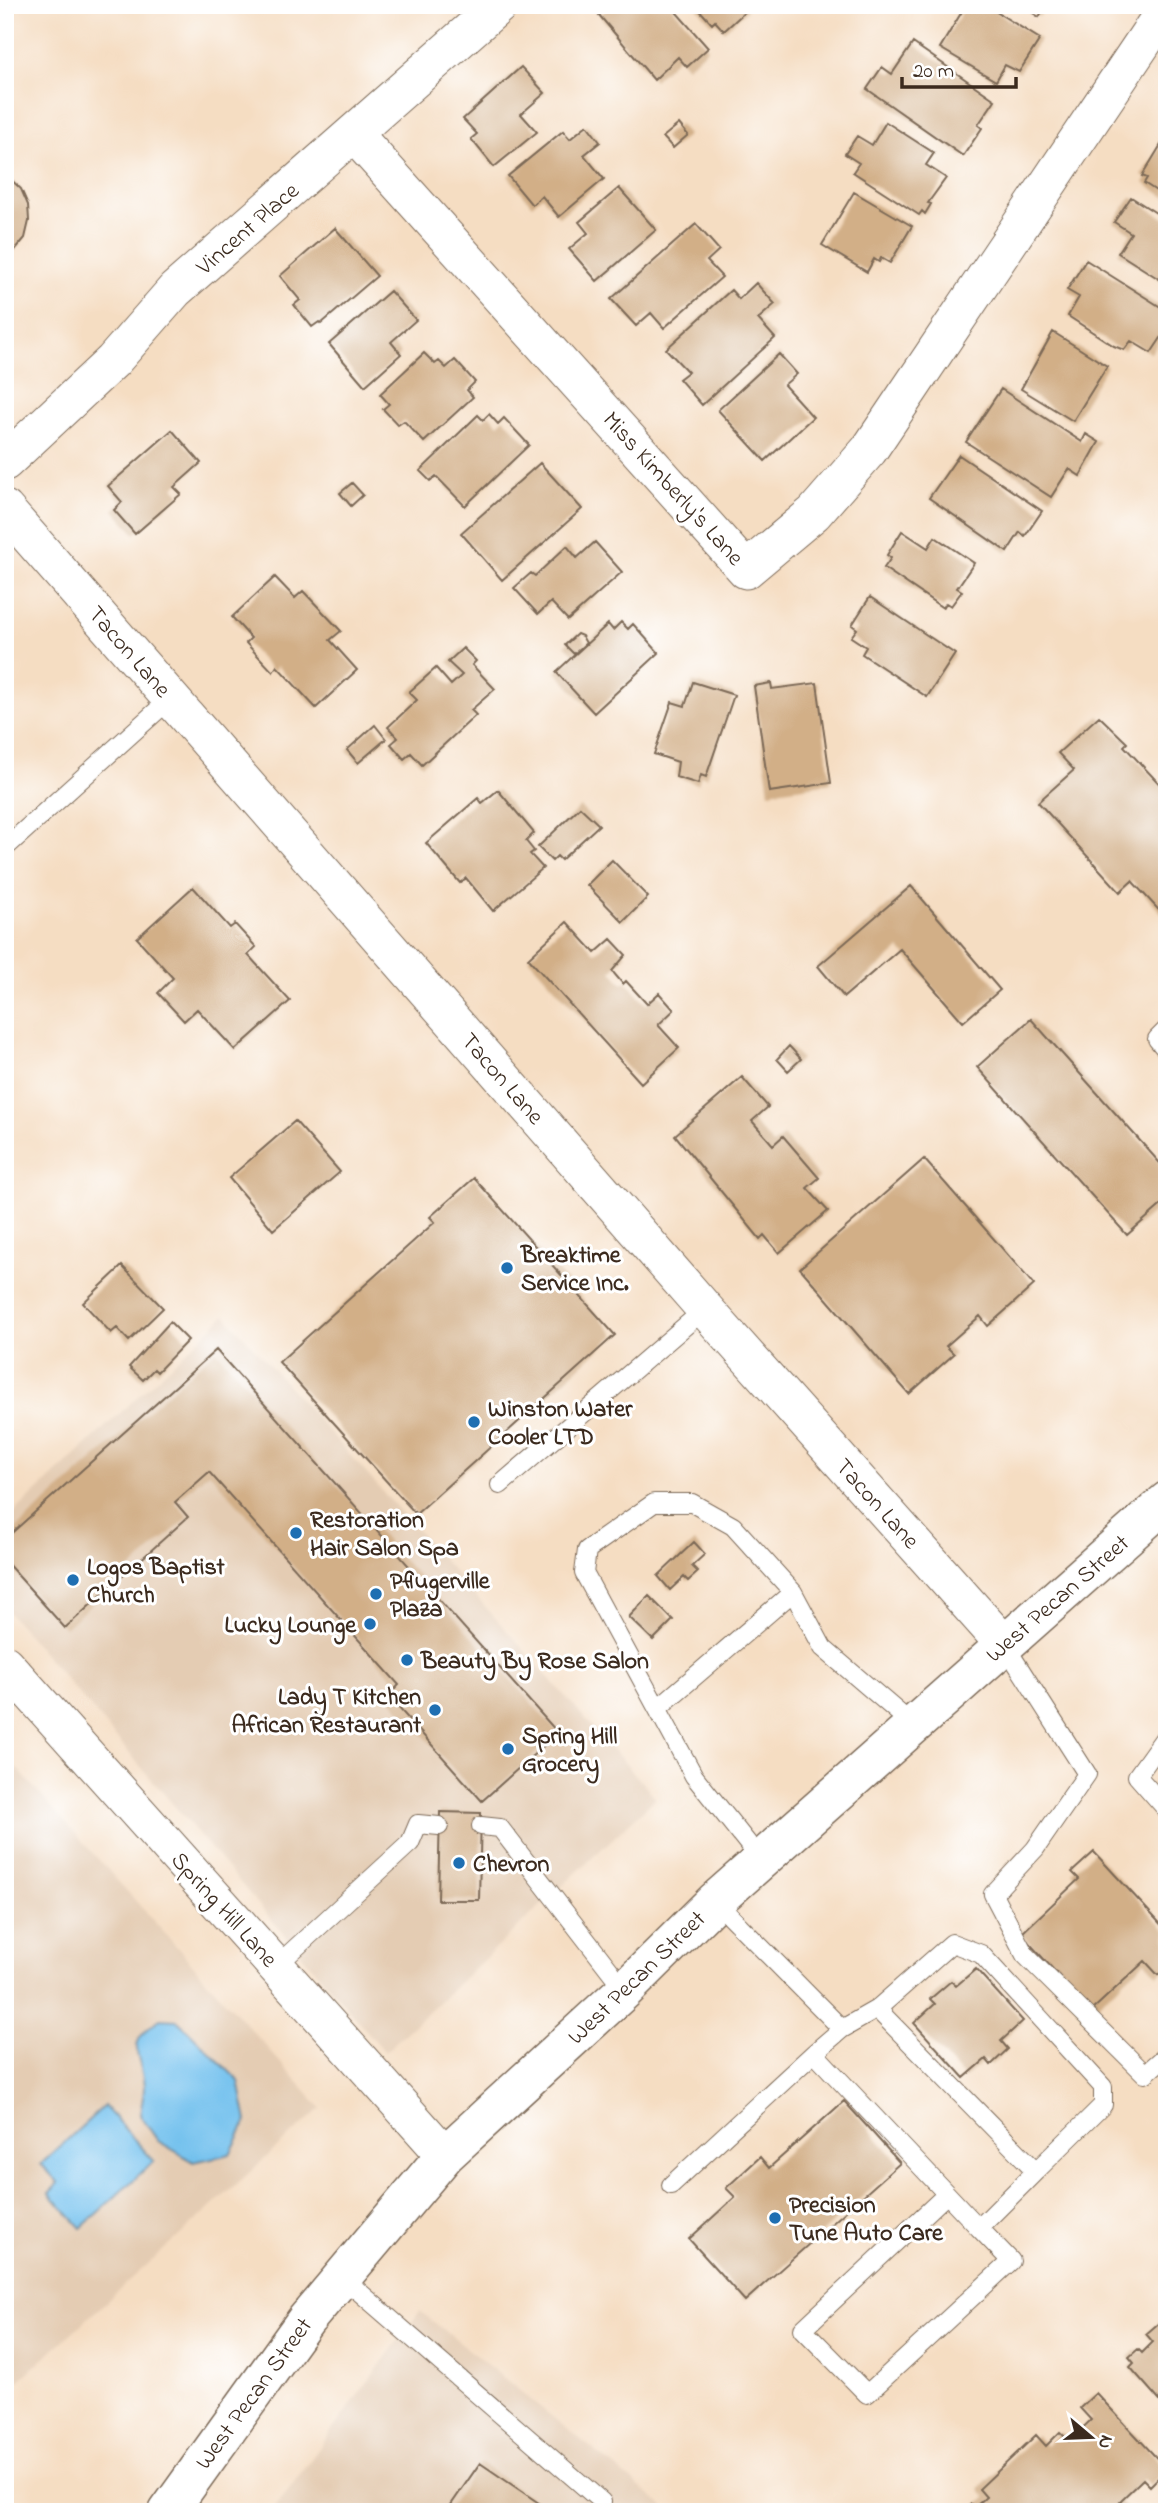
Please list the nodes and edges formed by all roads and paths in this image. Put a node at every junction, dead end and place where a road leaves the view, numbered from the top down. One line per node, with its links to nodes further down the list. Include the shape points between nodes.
1 (499, 5): 3 (street, Vincent Place)
2 (1167, 7): 3 (street, Miss Kimberly's Lane, via 869,450 814,513 746,570)
3 (355, 134): 4 (street, Vincent Place, via 175,290 113,361)
4 (5, 462)
5 (5, 509): 6 (street, Tacon Lane)
6 (171, 698): 7 (lane); 10 (street, Tacon Lane)
7 (5, 848)
8 (1167, 1029): 9 (lane, via 1157,1038)
9 (1167, 1051)
10 (705, 1309): 11 (lane); 14 (street, Tacon Lane)
11 (500, 1485)
12 (1167, 1501): 14 (main road, West Pecan Street)
13 (793, 1592): 16 (lane); 16 (lane, via 733,1526 692,1503 654,1503 587,1550 584,1573); 17 (lane, via 823,1648)
14 (1004, 1644): 17 (main road, West Pecan Street); 29 (lane, via 1087,1774 1035,1849 993,1894 1026,1955 1145,2074)
15 (5, 1664): 24 (street, Spring Hill Lane)
16 (658, 1707): 22 (lane, via 694,1776)
17 (913, 1725): 22 (main road, West Pecan Street)
18 (1167, 1734): 19 (lane, via 1137,1776)
19 (1167, 1810)
20 (439, 1826): 24 (lane, via 418,1824 410,1843)
21 (481, 1826): 25 (lane, via 500,1828)
22 (761, 1860): 23 (main road, West Pecan Street)
23 (715, 1901): 25 (main road, West Pecan Street); 27 (lane)
24 (276, 1966): 30 (street, Spring Hill Lane)
25 (625, 1990): 30 (main road, West Pecan Street)
26 (877, 2009): 27 (lane); 31 (lane); 31 (lane, via 952,1944 981,1954 1103,2087 1103,2105)
27 (842, 2029): 28 (lane)
28 (814, 2053): 32 (lane); 33 (lane)
29 (1167, 2055)
30 (445, 2155): 35 (main road, West Pecan Street)
31 (1036, 2171): 34 (lane)
32 (671, 2185)
33 (947, 2194): 34 (lane); 34 (lane, via 803,2329 867,2394 1011,2262)
34 (979, 2228)
35 (342, 2277): 36 (lane); 37 (main road, West Pecan Street)
36 (602, 2502)
37 (169, 2512)

